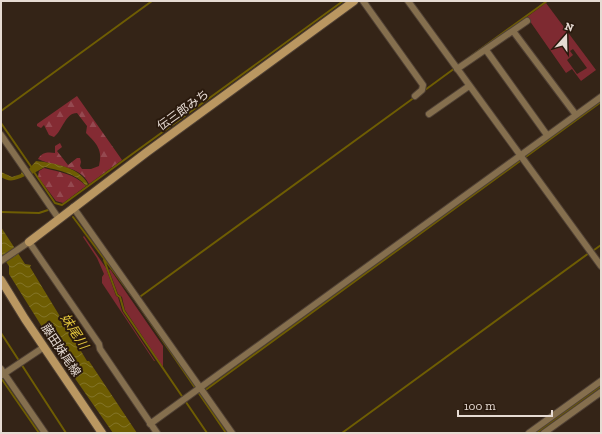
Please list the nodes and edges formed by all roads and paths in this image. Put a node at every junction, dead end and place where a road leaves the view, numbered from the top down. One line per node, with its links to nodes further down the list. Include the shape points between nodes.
1 (354, 1): 16 (street, 伝三郎みち)
2 (363, 1): 9 (street, via 423,85 422,90)
3 (408, 1): 7 (street)
4 (527, 21): 5 (street)
5 (514, 30): 6 (street); 12 (street)
6 (486, 50): 7 (street); 14 (street)
7 (456, 68): 8 (street)
8 (469, 86): 11 (street); 15 (street)
9 (415, 96)
10 (601, 97): 12 (street)
11 (429, 114)
12 (576, 115): 14 (street)
13 (1, 135): 17 (street)
14 (547, 136): 15 (street)
15 (523, 157): 20 (street); 25 (street)
16 (73, 207): 17 (street, 伝三郎みち); 25 (street)
17 (59, 219): 18 (street, 伝三郎みち)
18 (29, 242): 19 (street); 27 (street)
19 (1, 262)
20 (601, 266)
21 (1, 280): 22 (street, 藤田妹尾線)
22 (44, 347): 23 (street); 29 (street, 藤田妹尾線)
23 (2, 374): 28 (street)
24 (601, 381): 32 (street)
25 (200, 390): 27 (street); 31 (street)
26 (601, 392): 33 (street)
27 (150, 424): 30 (street)
28 (45, 433)
29 (102, 433)
30 (157, 433)
31 (232, 433)
32 (529, 433)
33 (544, 433)

